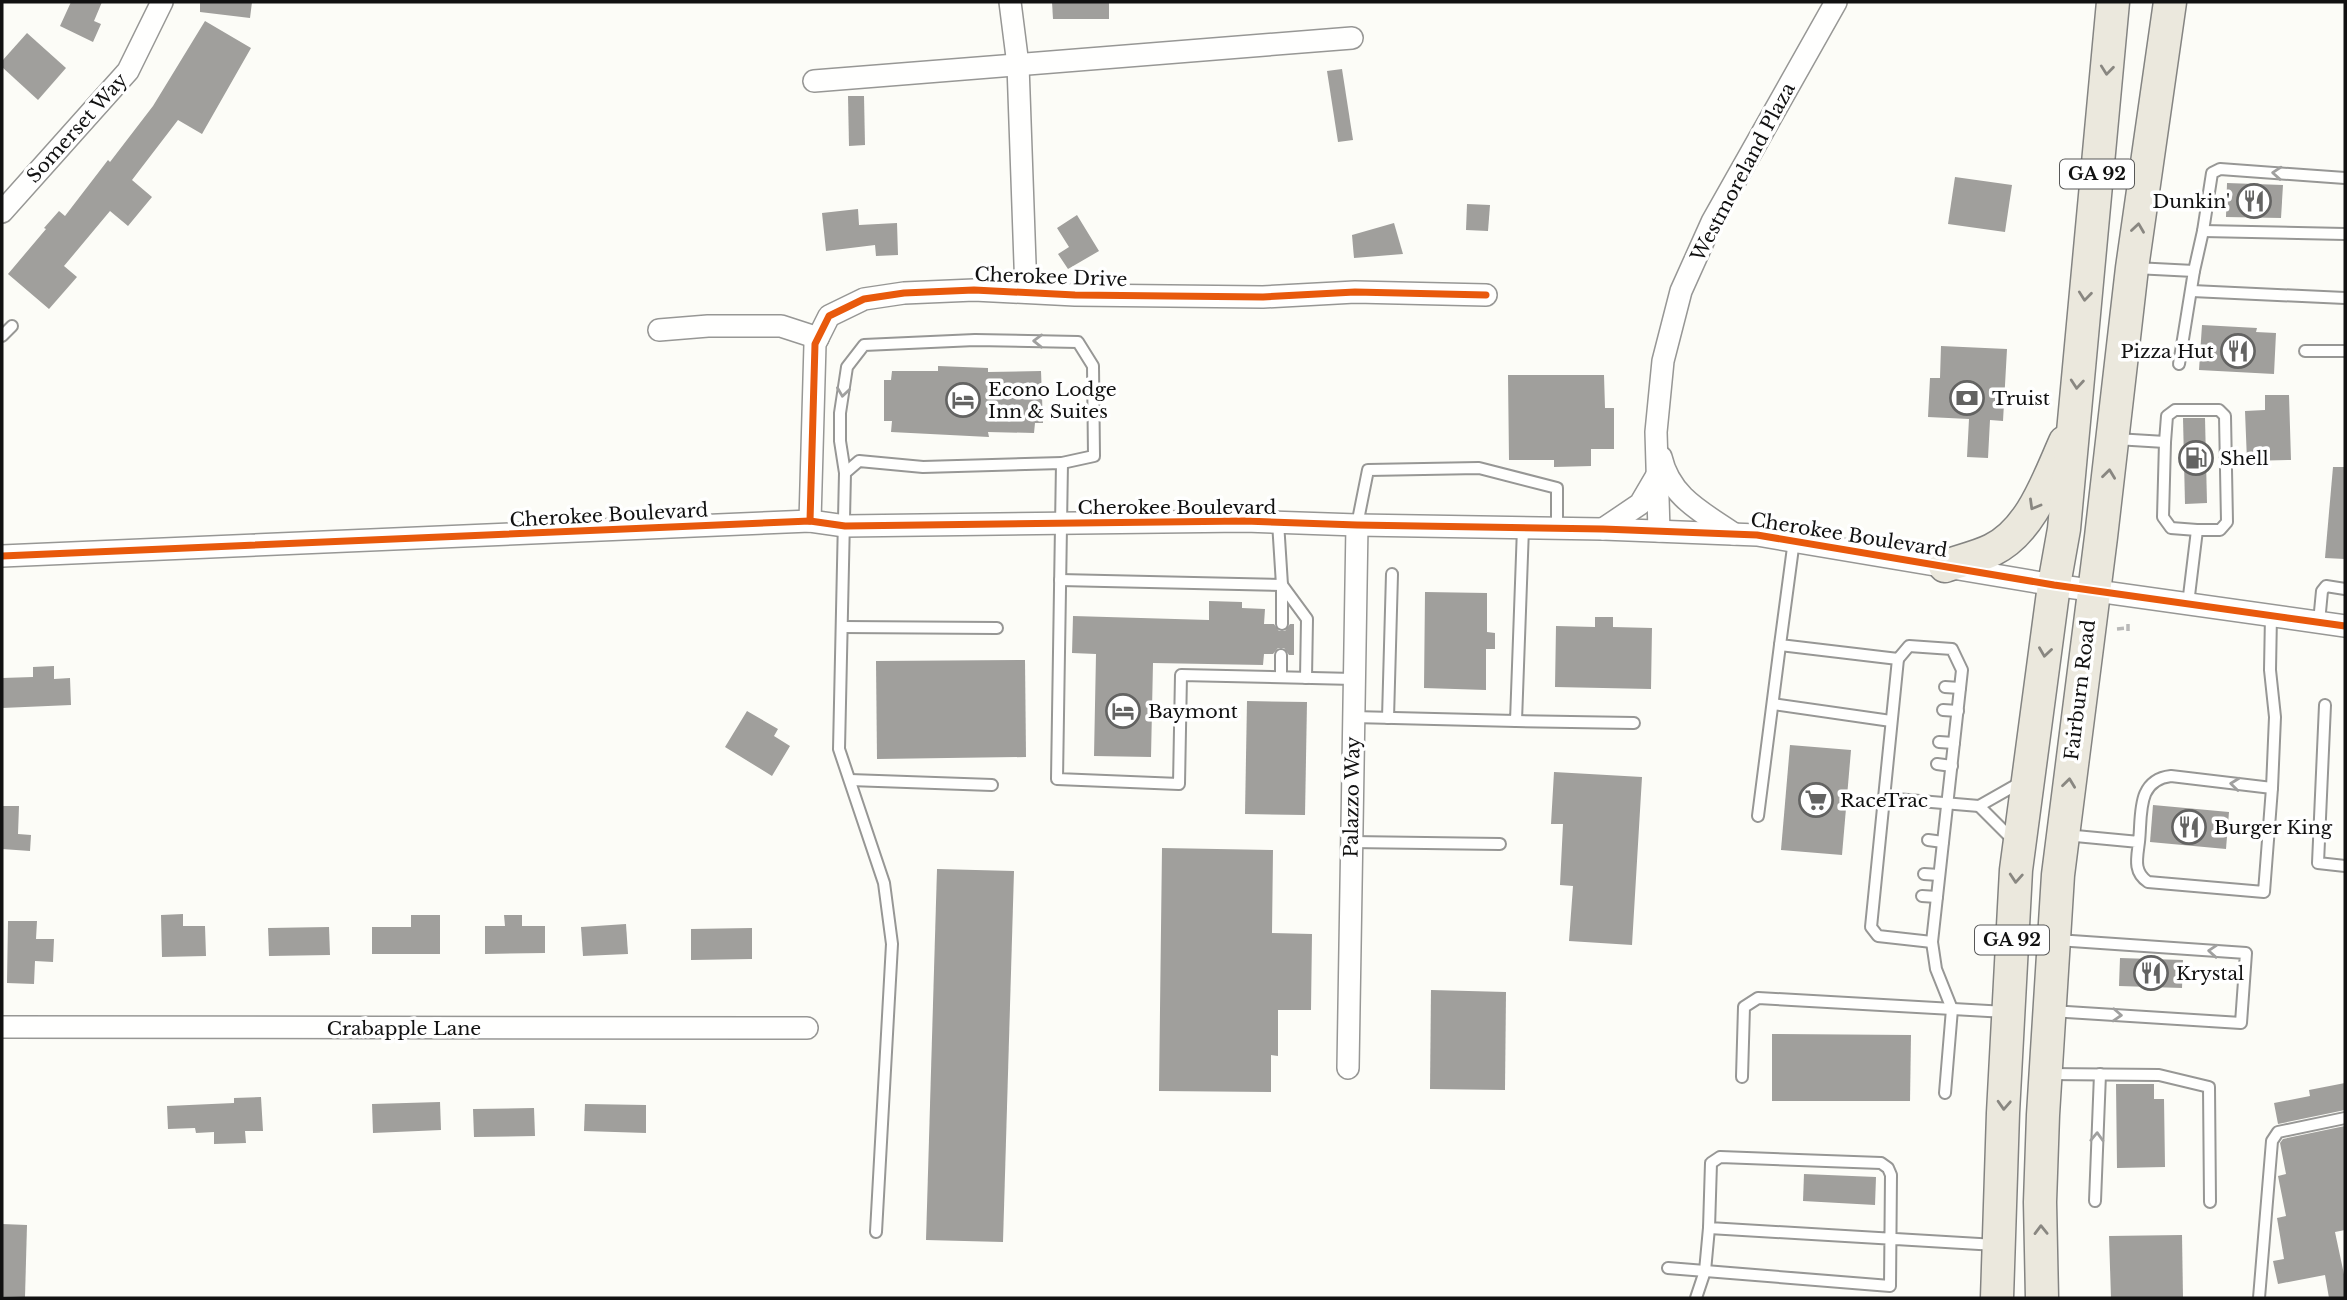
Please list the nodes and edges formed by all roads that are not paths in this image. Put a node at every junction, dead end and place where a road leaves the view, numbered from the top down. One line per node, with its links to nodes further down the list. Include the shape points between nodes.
1 (162, 2): 10 (street, Somerset Way, via 128,71)
2 (1010, 2): 7 (street)
3 (1836, 2): 27 (street, Westmoreland Plaza, via 1712,222 1681,291 1663,361)
4 (2113, 2): 26 (main road, Fairburn Road / GA 92, one-way to 26)
5 (2170, 2): 13 (main road, Fairburn Road / GA 92, one-way to 5)
6 (1352, 38): 7 (street)
7 (1018, 65): 8 (street); 16 (street)
8 (814, 81)
9 (2345, 178): 11 (lane, one-way to 11, via 2220,169 2212,173)
10 (2, 212)
11 (2203, 231): 12 (lane); 14 (lane)
12 (2345, 234)
13 (2132, 268): 14 (lane); 28 (main road, Fairburn Road / GA 92)
14 (2194, 271): 15 (lane)
15 (2192, 291): 18 (lane); 25 (lane)
16 (1026, 292): 17 (street, Cherokee Drive); 22 (street, Cherokee Drive, via 904,293 864,299 828,316)
17 (1486, 295)
18 (2345, 298)
19 (12, 326): 21 (lane)
20 (659, 330): 22 (street, via 781,326)
21 (2, 336)
22 (818, 338): 33 (street)
23 (2305, 351): 24 (lane)
24 (2345, 351)
25 (2179, 364)
26 (2074, 422): 46 (main road, one-way to 46, via 2015,534 1992,550); 50 (main road, Fairburn Road / GA 92)
27 (1656, 432): 32 (street, Westmoreland Plaza); 43 (street, Westmoreland Plaza, via 1664,469 1679,496)
28 (2113, 439): 29 (lane); 52 (main road, Fairburn Road / GA 92, one-way to 28)
29 (2165, 442): 41 (lane, via 2163,517 2171,528); 41 (lane, via 2167,416 2175,410 2219,410 2225,416 2227,522 2220,530)
30 (1062, 463): 31 (lane, via 923,467 859,461); 31 (lane, one-way to 31, via 1094,456 1093,366 1078,342 864,345 847,367 843,390 840,441); 35 (lane)
31 (845, 473): 37 (lane)
32 (1657, 475): 40 (street, via 1640,504); 42 (street, Westmoreland Plaza)
33 (810, 521): 37 (street, Cherokee Boulevard); 45 (street, Cherokee Boulevard)
34 (1278, 522): 35 (street, Cherokee Boulevard); 36 (street, Cherokee Boulevard); 49 (lane)
35 (1061, 523): 37 (street, Cherokee Boulevard); 48 (lane)
36 (1357, 525): 38 (street, Cherokee Boulevard); 39 (lane, via 1368,470 1479,468 1557,488); 65 (street, Palazzo Way)
37 (845, 526): 58 (lane)
38 (1523, 527): 39 (street, Cherokee Boulevard); 79 (lane)
39 (1557, 528): 40 (street, Cherokee Boulevard)
40 (1603, 529): 42 (street, Cherokee Boulevard)
41 (2197, 530): 53 (lane)
42 (1659, 531): 43 (street, Cherokee Boulevard)
43 (1734, 534): 44 (street, Cherokee Boulevard)
44 (1794, 541): 46 (street, Cherokee Boulevard); 60 (lane)
45 (2, 556)
46 (1945, 566): 50 (street, Cherokee Boulevard)
47 (1392, 574): 77 (lane)
48 (1060, 580): 49 (lane); 63 (lane, via 1057,779 1179,784 1181,675)
49 (1283, 585): 56 (lane); 64 (lane, via 1307,619)
50 (2054, 585): 52 (street, Cherokee Boulevard); 89 (main road, Fairburn Road / GA 92, one-way to 89)
51 (2345, 589): 55 (lane, via 2326,586 2322,591)
52 (2093, 590): 53 (street, Cherokee Boulevard); 97 (main road, Fairburn Road / GA 92, one-way to 52)
53 (2188, 604): 54 (street, Cherokee Boulevard)
54 (2271, 615): 55 (street, Cherokee Boulevard); 92 (lane)
55 (2319, 622): 57 (street, Cherokee Boulevard)
56 (1282, 624)
57 (2345, 626)
58 (842, 627): 59 (lane); 90 (lane, via 839,749)
59 (997, 628)
60 (1780, 645): 62 (lane); 70 (lane)
61 (1282, 655): 63 (lane)
62 (1898, 659): 66 (lane); 69 (lane, via 1909,646 1952,649 1962,670)
63 (1281, 677): 64 (lane)
64 (1306, 678): 65 (lane)
65 (1354, 679): 76 (street, Palazzo Way)
66 (1895, 682): 67 (lane); 72 (lane)
67 (1909, 683)
68 (1945, 687): 69 (lane)
69 (1960, 688): 75 (lane)
70 (1773, 704): 78 (lane); 96 (lane)
71 (2325, 705): 106 (lane, via 2318,863)
72 (1893, 706): 73 (lane); 78 (lane)
73 (1906, 707)
74 (1943, 710): 75 (lane)
75 (1958, 712): 84 (lane)
76 (1353, 717): 77 (lane); 101 (street, Palazzo Way)
77 (1388, 718): 79 (lane)
78 (1891, 720): 81 (lane)
79 (1516, 721): 80 (lane)
80 (1634, 723)
81 (1890, 737): 82 (lane); 85 (lane)
82 (1902, 738)
83 (1940, 742): 84 (lane)
84 (1954, 743): 88 (lane)
85 (1888, 759): 86 (lane); 93 (lane)
86 (1900, 760)
87 (1937, 764): 88 (lane)
88 (1952, 766): 94 (lane)
89 (2028, 777): 95 (lane); 105 (main road, Fairburn Road / GA 92)
90 (850, 780): 91 (lane); 127 (lane, via 884,883 892,944)
91 (992, 785)
92 (2272, 788): 103 (lane, one-way to 103, via 2171,776 2155,780 2145,791); 103 (lane, via 2264,892 2148,882 2136,865)
93 (1884, 798): 94 (lane); 98 (lane)
94 (1947, 804): 95 (lane); 102 (lane)
95 (1979, 806): 105 (lane)
96 (1758, 816)
97 (2063, 835): 103 (lane); 111 (main road, Fairburn Road / GA 92)
98 (1880, 836): 99 (lane); 112 (lane, via 1880,892 1871,927 1878,936)
99 (1892, 837)
100 (1928, 840): 102 (lane)
101 (1351, 842): 104 (lane); 118 (street, Palazzo Way)
102 (1943, 842): 108 (lane)
103 (2139, 842)
104 (1500, 844)
105 (2019, 845): 115 (main road, Fairburn Road / GA 92, one-way to 115)
106 (2345, 866)
107 (1924, 874): 108 (lane)
108 (1940, 876): 110 (lane)
109 (1922, 896): 110 (lane)
110 (1937, 897): 112 (lane)
111 (2053, 940): 114 (main road, Fairburn Road / GA 92); 114 (lane, one-way to 111, via 2241,1023 2246,953)
112 (1932, 942): 113 (lane, via 1936,969)
113 (1952, 1009): 115 (lane); 121 (lane, via 1758,998 1744,1007); 122 (lane)
114 (2048, 1011): 119 (main road, Fairburn Road / GA 92)
115 (2009, 1012): 129 (main road, Fairburn Road / GA 92, one-way to 129)
116 (2, 1027): 117 (street, Crabapple Lane)
117 (807, 1028)
118 (1348, 1068)
119 (2045, 1074): 120 (lane); 136 (main road, Fairburn Road / GA 92, one-way to 119)
120 (2100, 1074): 124 (lane, one-way to 120); 125 (lane, via 2159,1075 2209,1087)
121 (1742, 1077)
122 (1945, 1093)
123 (2345, 1118): 137 (lane, via 2278,1132 2272,1140)
124 (2095, 1200)
125 (2210, 1202)
126 (1709, 1228): 128 (lane); 128 (lane, via 1711,1163 1720,1157 1881,1163 1891,1175); 131 (lane)
127 (876, 1231)
128 (1891, 1240): 129 (lane); 132 (lane)
129 (1999, 1246): 135 (main road, Fairburn Road / GA 92)
130 (1668, 1268): 131 (lane)
131 (1705, 1271): 132 (lane); 133 (lane)
132 (1890, 1286): 134 (lane)
133 (1696, 1298)
134 (1889, 1298)
135 (1997, 1298)
136 (2042, 1298)
137 (2259, 1298)

